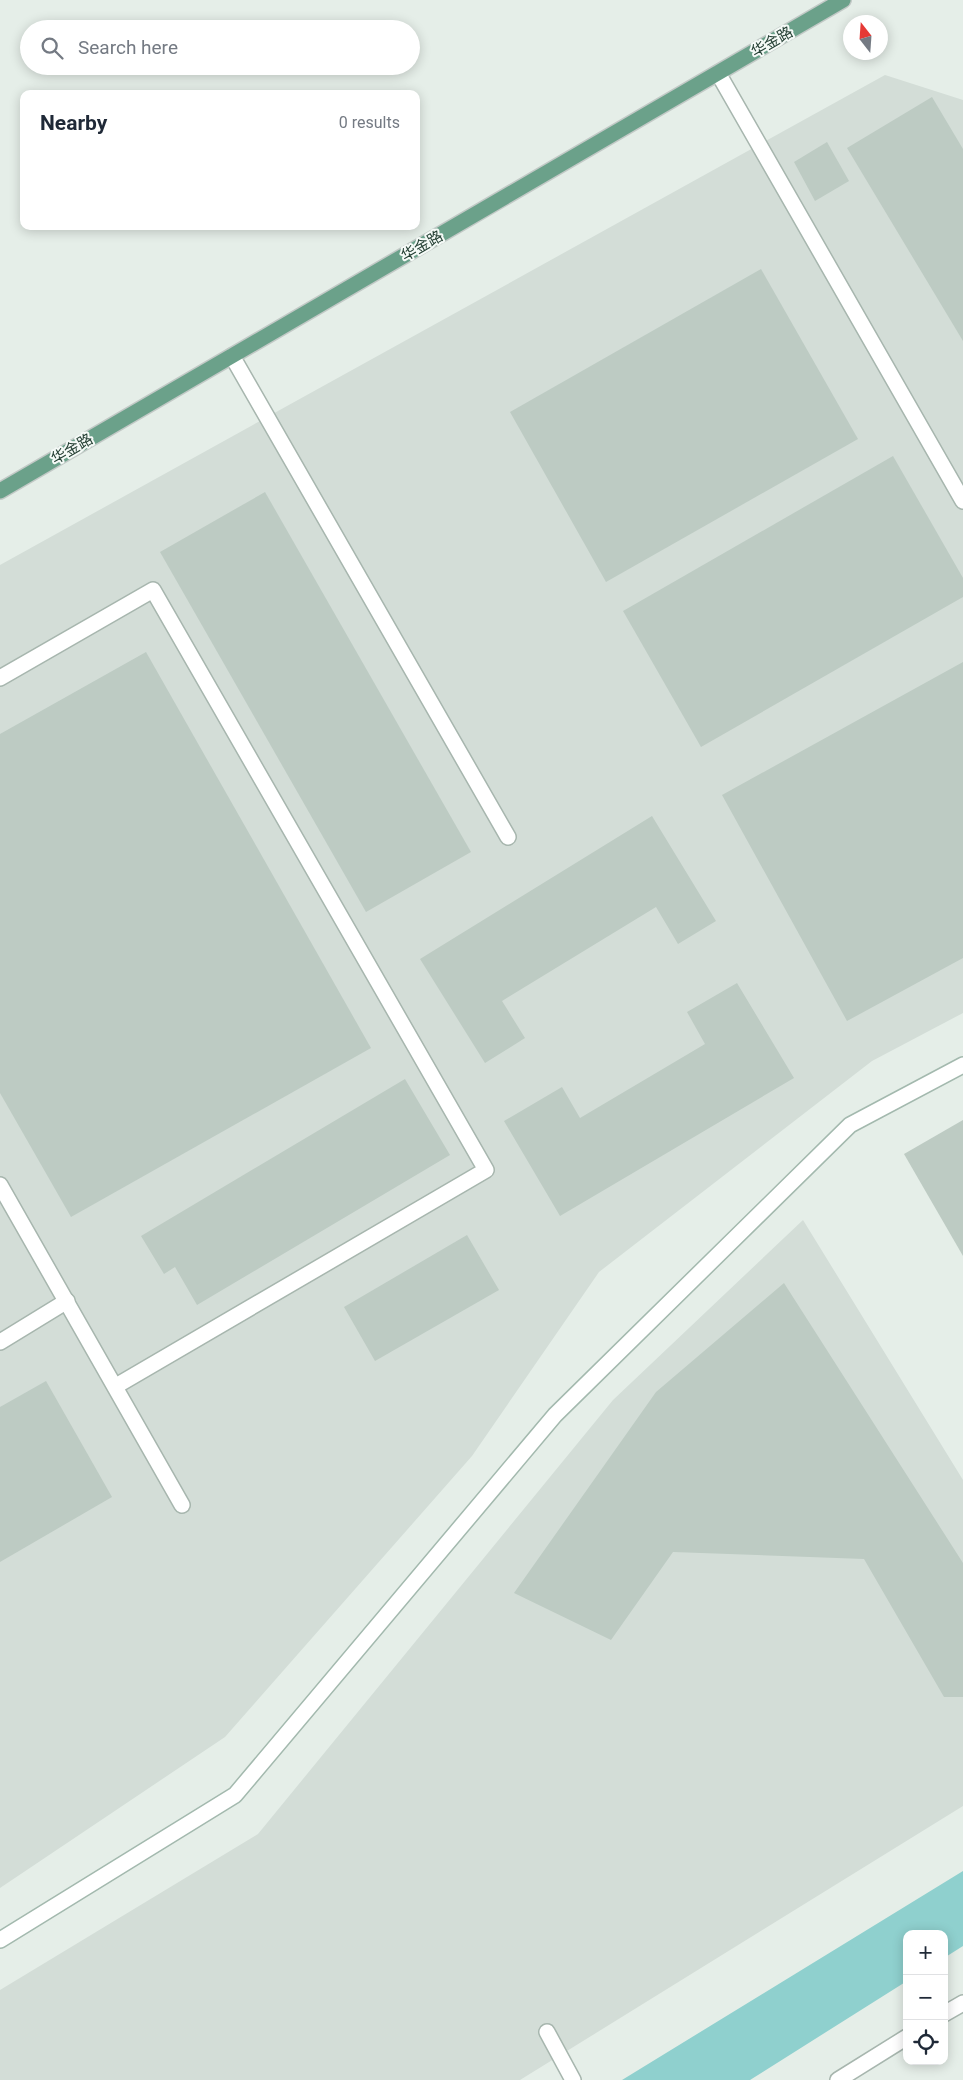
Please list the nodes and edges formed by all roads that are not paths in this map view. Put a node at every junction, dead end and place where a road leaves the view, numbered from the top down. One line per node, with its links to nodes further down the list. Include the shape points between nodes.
1 (843, 0): 2 (main road, 华金路)
2 (718, 73): 3 (main road, 华金路); 5 (street)
3 (232, 356): 4 (main road, 华金路); 7 (street)
4 (0, 491)
5 (963, 501)
6 (0, 678): 12 (street, via 153,590 486,1170)
7 (508, 837)
8 (963, 1065): 14 (street, via 850,1125 555,1415 235,1795)
9 (0, 1185): 10 (street)
10 (67, 1301): 11 (street); 12 (street)
11 (0, 1342)
12 (116, 1386): 13 (street)
13 (182, 1505)
14 (0, 1940)
15 (963, 2003): 16 (street)
16 (948, 2012)
17 (547, 2032): 19 (street)
18 (903, 2040): 20 (street)
19 (574, 2080)
20 (838, 2080)

